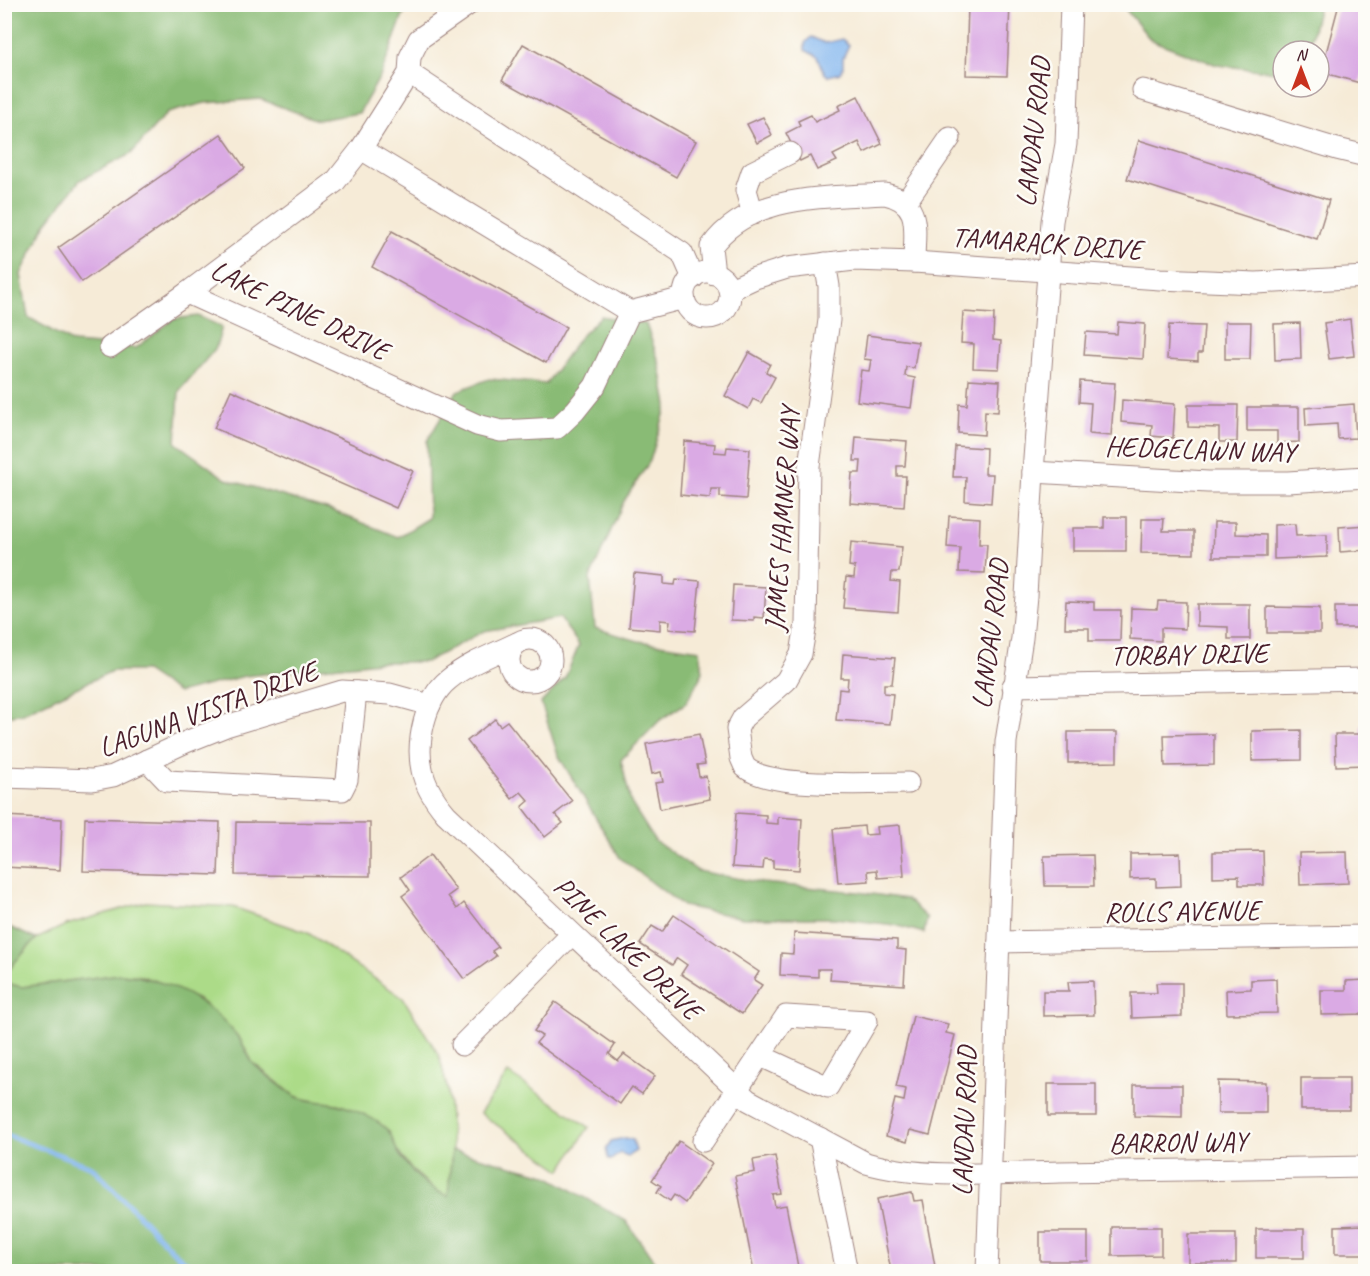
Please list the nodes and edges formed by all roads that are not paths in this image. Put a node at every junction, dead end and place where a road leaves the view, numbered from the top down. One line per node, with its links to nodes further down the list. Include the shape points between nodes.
1 (469, 4): 3 (street, via 419,39 410,57)
2 (1071, 4): 13 (street, LANDAU ROAD, via 1066,144 1052,220)
3 (409, 73): 6 (street, LAKE PINE DRIVE); 16 (street, via 682,253)
4 (1143, 90): 8 (street)
5 (950, 138): 9 (street)
6 (361, 148): 18 (street, LAKE PINE DRIVE, via 335,182); 20 (street)
7 (790, 153): 10 (street, via 752,172 746,190)
8 (1365, 156)
9 (906, 202): 10 (street, via 885,195 808,199); 11 (street, via 915,214)
10 (753, 214): 14 (street, via 737,221 711,247)
11 (915, 262): 12 (street, TAMARACK DRIVE); 13 (street, TAMARACK DRIVE)
12 (825, 263): 17 (street, TAMARACK DRIVE, via 787,268); 31 (street, JAMES HAMNER WAY, via 829,320 809,466 806,624 801,654 786,681 743,718 737,739 745,767 760,777)
13 (1049, 272): 15 (street, TAMARACK DRIVE, via 1256,283); 22 (street, LANDAU ROAD)
14 (714, 274): 16 (street); 17 (street, via 721,277)
15 (1365, 277)
16 (693, 278): 19 (street)
17 (729, 290): 19 (street, via 724,311 711,318 691,311)
18 (187, 292): 20 (street, LAKE PINE DRIVE, via 477,425 501,430 557,428 595,386); 21 (street)
19 (684, 298): 20 (street)
20 (630, 312)
21 (110, 347)
22 (1033, 472): 23 (street, HEDGELAWN WAY, via 1208,482); 26 (street, LANDAU ROAD, via 1025,607)
23 (1365, 477)
24 (517, 643): 28 (street, PINE LAKE DRIVE, via 446,681)
25 (1365, 679): 26 (street, TORBAY DRIVE)
26 (1013, 686): 34 (street, LANDAU ROAD, via 1006,742)
27 (356, 692): 28 (street, LAGUNA VISTA DRIVE, via 390,694); 29 (street, LAGUNA VISTA DRIVE, via 342,691 237,723); 29 (street, via 347,780 342,790 167,781)
28 (430, 705): 32 (street, PINE LAKE DRIVE, via 420,750 422,770 434,798)
29 (147, 760): 30 (street, LAGUNA VISTA DRIVE, via 113,776 92,780)
30 (4, 777)
31 (908, 783)
32 (572, 934): 35 (street); 37 (street, PINE LAKE DRIVE)
33 (1365, 936): 34 (street, ROLLS AVENUE)
34 (999, 942): 41 (street, LANDAU ROAD)
35 (462, 1045)
36 (761, 1056): 36 (street, via 786,1016 867,1021 828,1087); 37 (street)
37 (738, 1091): 38 (street, PINE LAKE DRIVE); 39 (street)
38 (820, 1138): 41 (street, PINE LAKE DRIVE, via 884,1168); 42 (street)
39 (703, 1141)
40 (1365, 1167): 41 (street, BARRON WAY)
41 (991, 1173): 43 (street, LANDAU ROAD)
42 (848, 1272)
43 (987, 1272)

